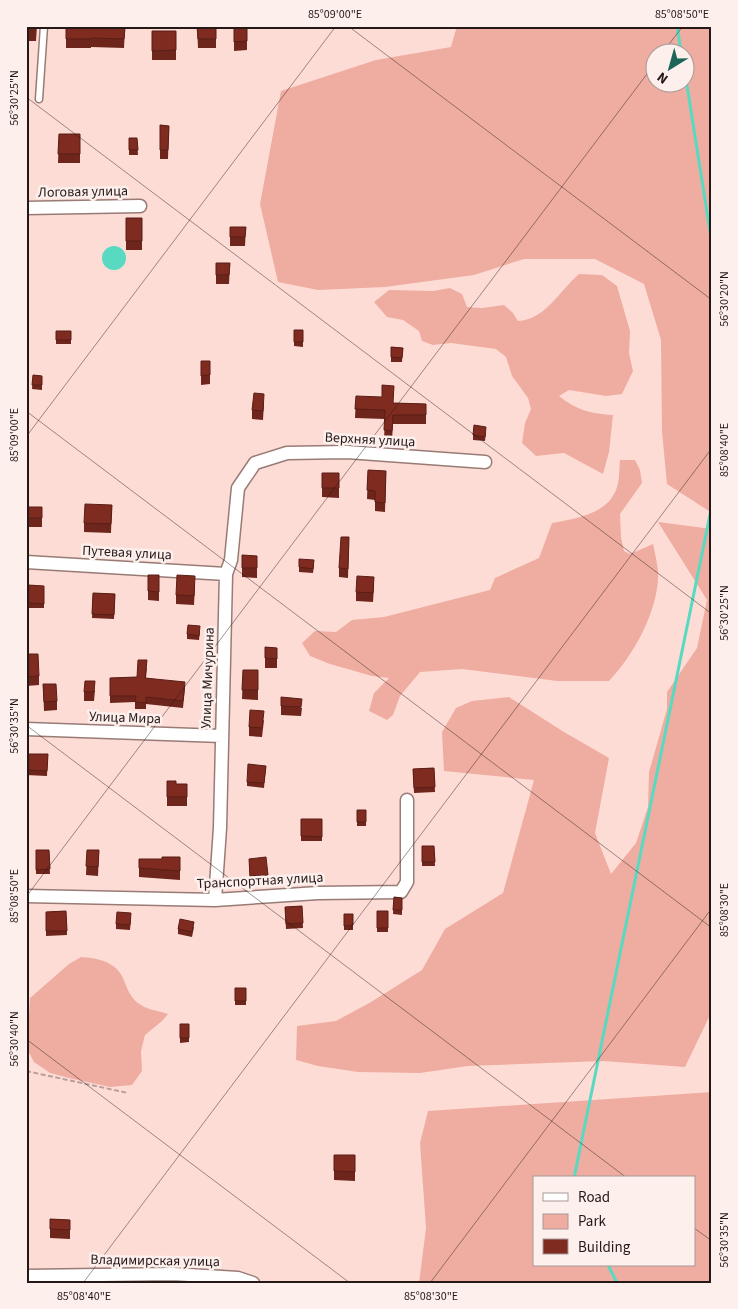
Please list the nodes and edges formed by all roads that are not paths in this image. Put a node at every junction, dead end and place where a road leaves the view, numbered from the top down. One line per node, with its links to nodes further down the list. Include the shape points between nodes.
1 (44, 26): 2 (lane)
2 (39, 99)
3 (140, 206): 4 (street, Логовая улица)
4 (26, 208)
5 (255, 462): 6 (street, Верхняя улица, via 287,453 347,452); 8 (street, Улица Мичурина, via 238,488 231,560)
6 (485, 462)
7 (26, 562): 8 (street, Путевая улица)
8 (226, 574): 10 (street, Улица Мичурина)
9 (26, 729): 10 (street, Улица Мира)
10 (222, 736): 13 (street, Улица Мичурина)
11 (407, 800): 13 (street, Транспортная улица, via 407,882 401,892 318,893)
12 (26, 896): 13 (street, Транспортная улица)
13 (215, 900)
14 (26, 1276): 15 (street, Владимирская улица)
15 (173, 1279): 16 (street, Владимирская улица, via 238,1278)
16 (254, 1283)

